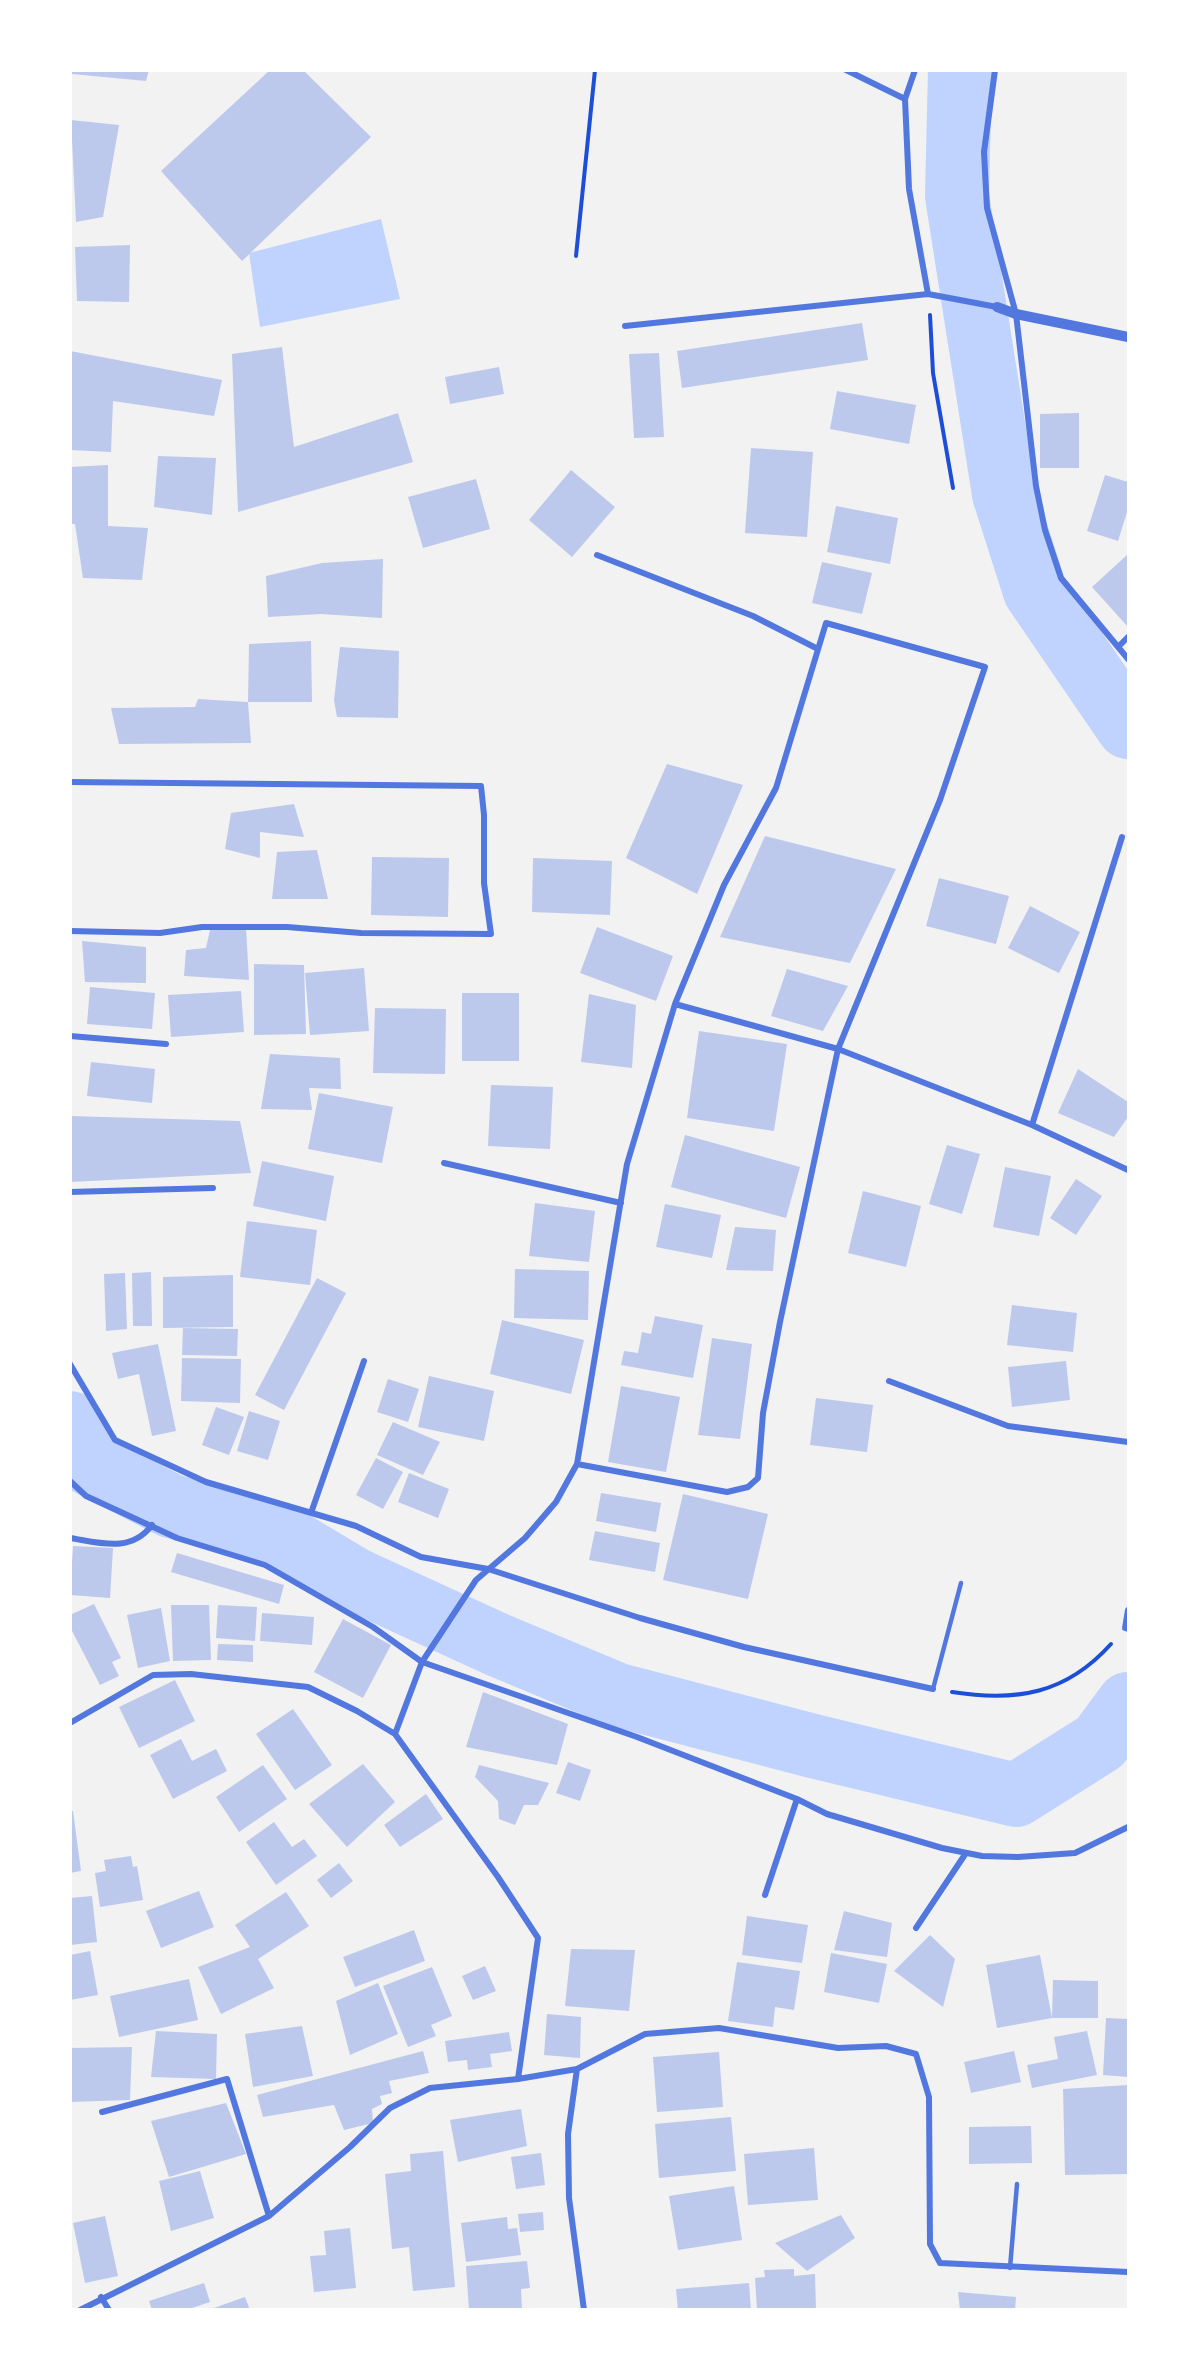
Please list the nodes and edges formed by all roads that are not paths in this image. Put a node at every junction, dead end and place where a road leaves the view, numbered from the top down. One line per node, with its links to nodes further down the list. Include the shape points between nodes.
1 (846, 70): 4 (street)
2 (915, 70): 4 (street)
3 (995, 70): 7 (street, via 984,152 987,208)
4 (905, 99): 5 (street, via 909,189)
5 (928, 294): 6 (street); 8 (street)
6 (997, 307): 7 (street)
7 (1016, 314): 9 (street); 12 (street, via 1036,486 1045,530 1061,578)
8 (625, 326)
9 (1128, 337)
10 (597, 555): 13 (street, via 753,616)
11 (1128, 637): 12 (street)
12 (1119, 646): 14 (street)
13 (818, 649): 18 (street, via 776,788 724,885); 21 (street, via 826,623 985,667 940,800)
14 (1128, 659)
15 (70, 782): 17 (street, via 481,786 484,883 491,934 362,933 287,927 202,927 160,933)
16 (1122, 837): 22 (street)
17 (70, 931)
18 (675, 1004): 21 (street); 27 (street, via 627,1164)
19 (70, 1036): 20 (street)
20 (166, 1044)
21 (838, 1049): 22 (street); 32 (street, via 780,1322 764,1413 758,1478 748,1487 727,1492)
22 (1032, 1125): 24 (street)
23 (444, 1162): 27 (street)
24 (1128, 1170)
25 (213, 1188): 26 (street)
26 (70, 1192)
27 (621, 1203): 32 (street)
28 (364, 1360): 34 (street)
29 (70, 1364): 34 (street, via 115,1440 206,1482)
30 (889, 1381): 31 (street, via 1008,1426)
31 (1128, 1442)
32 (577, 1464): 37 (street, via 548,1511 525,1538)
33 (70, 1481): 35 (street, via 86,1496)
34 (311, 1513): 37 (street, via 356,1526 421,1557)
35 (152, 1525): 36 (street, via 142,1538 114,1545); 41 (street, via 177,1538 265,1565 373,1627)
36 (70, 1538)
37 (488, 1569): 41 (street, via 476,1580); 42 (street, via 744,1647)
38 (962, 1583): 42 (lane)
39 (1128, 1610): 40 (street)
40 (1127, 1628)
41 (422, 1662): 44 (street); 45 (street, via 637,1737)
42 (933, 1689)
43 (70, 1723): 44 (street, via 153,1675 191,1674 308,1687)
44 (394, 1734): 51 (street, via 538,1938)
45 (796, 1799): 47 (street, via 828,1814); 48 (street)
46 (1128, 1827): 47 (street, via 1075,1852 1018,1857)
47 (966, 1852): 49 (street)
48 (765, 1894)
49 (916, 1928)
50 (577, 2069): 51 (street); 55 (street, via 645,2034 719,2028 838,2048 886,2046 916,2054 929,2097 930,2244 940,2263); 60 (street, via 568,2134 569,2198)
51 (518, 2079): 54 (street, via 430,2088 390,2108)
52 (102, 2112): 54 (street, via 228,2079)
53 (1017, 2184): 55 (lane)
54 (269, 2216): 57 (street)
55 (1010, 2268): 56 (street)
56 (1128, 2272)
57 (101, 2297): 58 (street); 59 (street)
58 (80, 2310)
59 (109, 2310)
60 (584, 2310)

